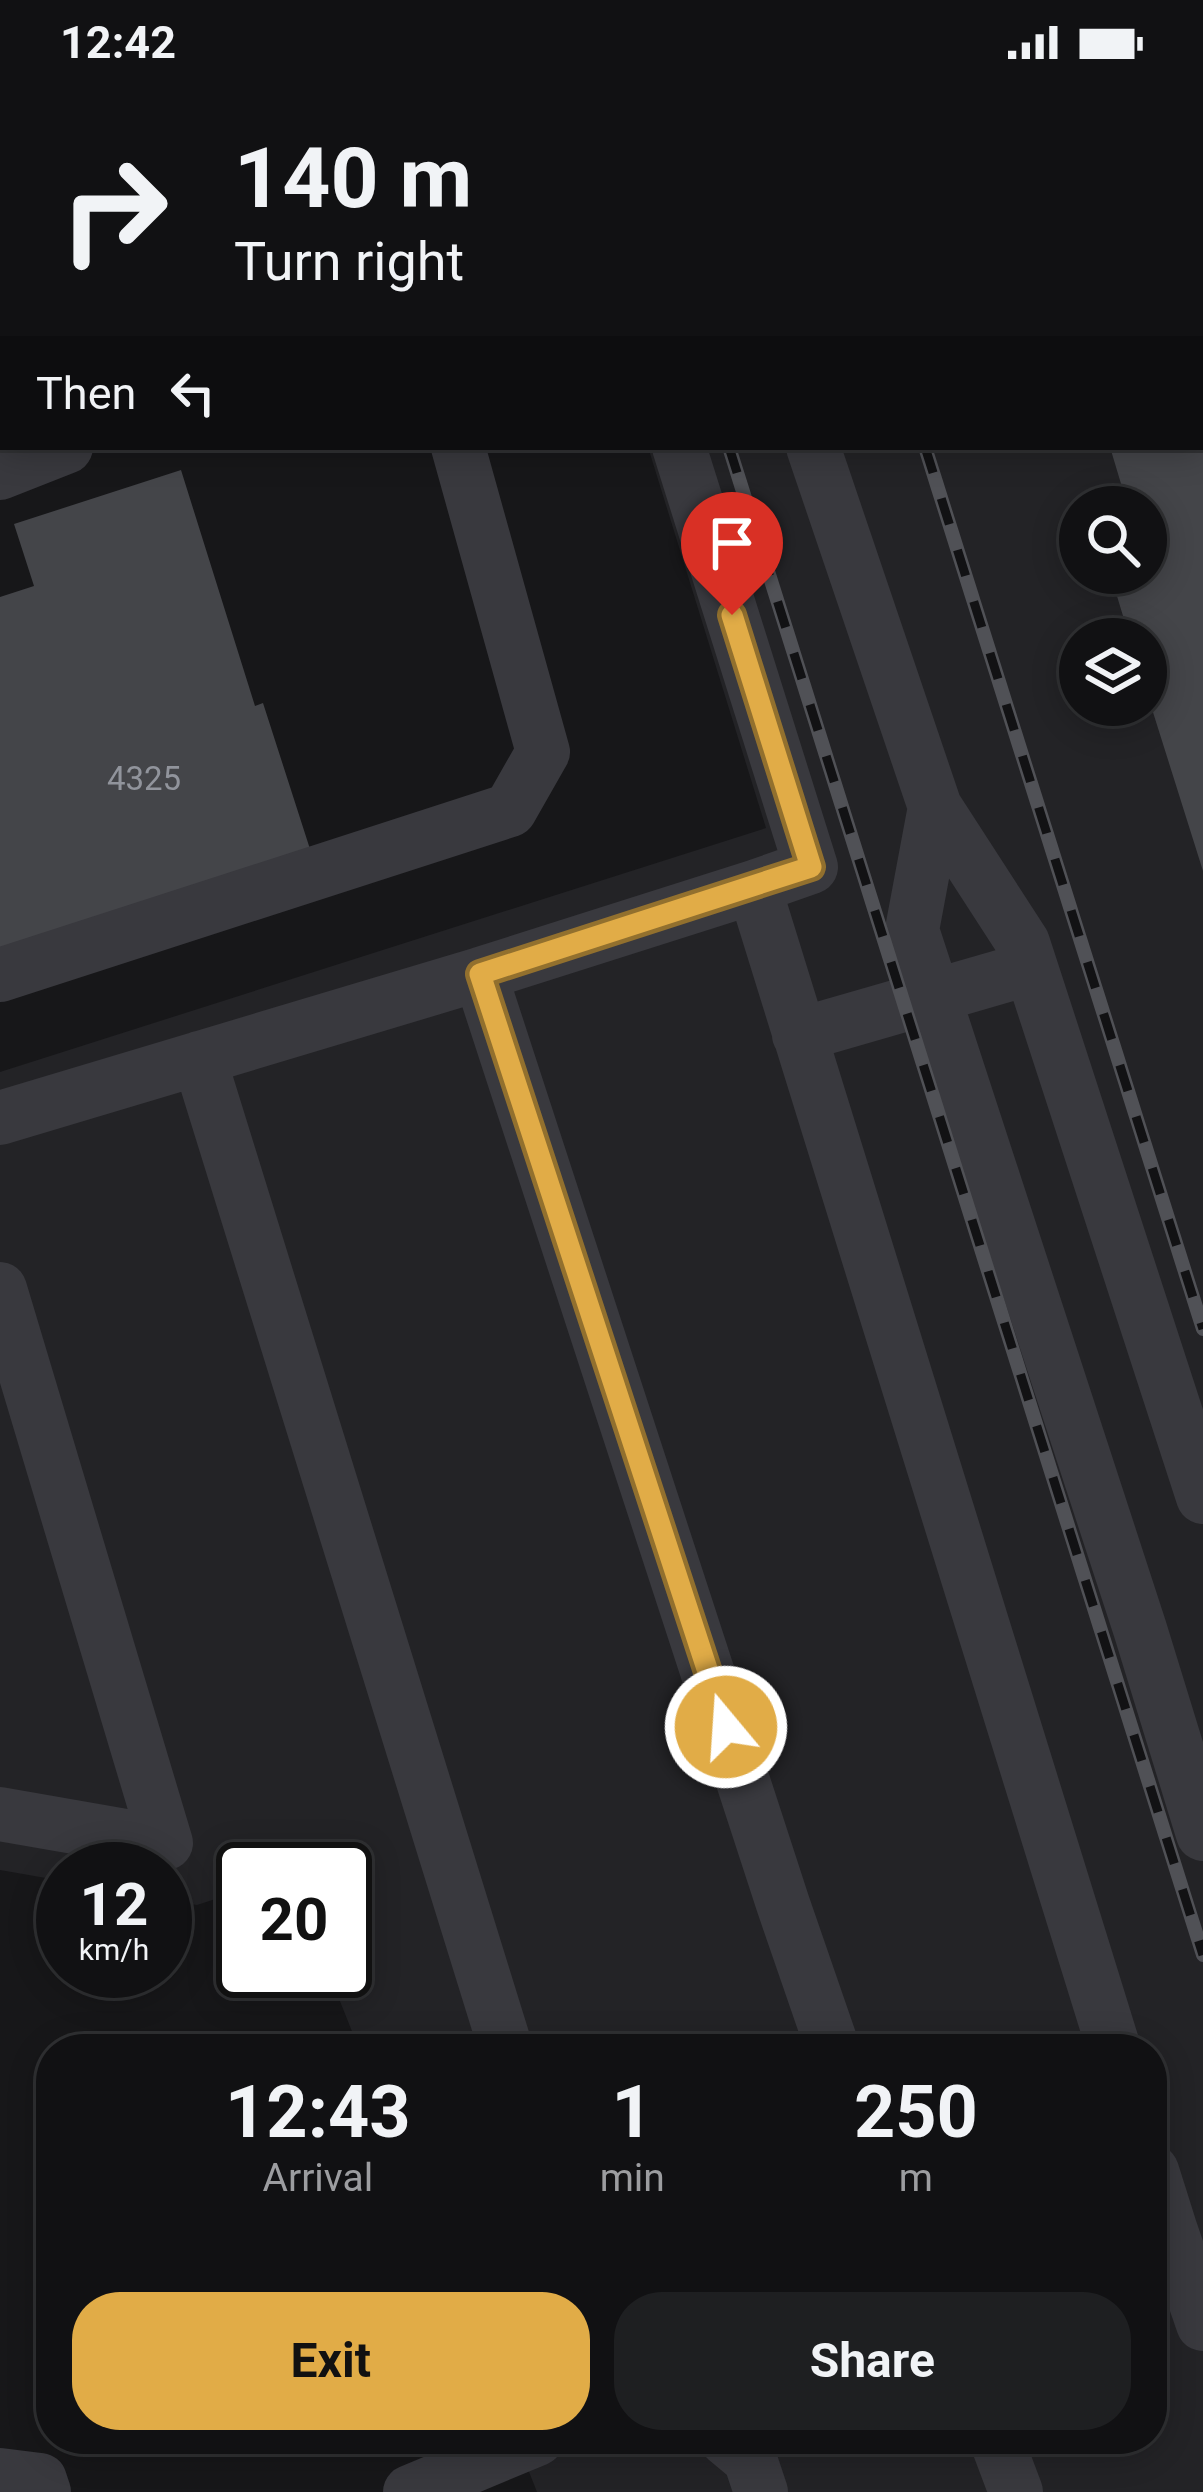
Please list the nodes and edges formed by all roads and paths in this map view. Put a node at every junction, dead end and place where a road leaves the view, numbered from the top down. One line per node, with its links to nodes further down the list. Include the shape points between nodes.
1 (58, 450): 5 (lane)
2 (459, 450): 10 (lane, via 543,752 510,810)
3 (680, 450): 7 (lane, via 811,867)
4 (814, 450): 6 (lane)
5 (0, 473)
6 (935, 807): 8 (lane, via 1024,943); 11 (lane, via 912,930)
7 (754, 887): 9 (lane); 12 (lane)
8 (1031, 968): 11 (lane); 16 (lane)
9 (480, 974): 13 (lane); 20 (lane)
10 (0, 975)
11 (933, 996): 12 (lane); 18 (lane)
12 (799, 1035): 21 (lane)
13 (199, 1058): 14 (lane); 19 (lane)
14 (0, 1118)
15 (0, 1289): 17 (lane, via 166,1843)
16 (1203, 1497)
17 (0, 1814)
18 (1203, 1834)
19 (501, 2034)
20 (828, 2034)
21 (1109, 2034)
22 (1167, 2244): 23 (lane)
23 (1203, 2324)
24 (501, 2454): 29 (lane)
25 (744, 2454): 30 (lane)
26 (1002, 2454): 31 (lane)
27 (0, 2476): 28 (lane, via 40,2480)
28 (44, 2492)
29 (410, 2492)
30 (761, 2492)
31 (1016, 2492)

